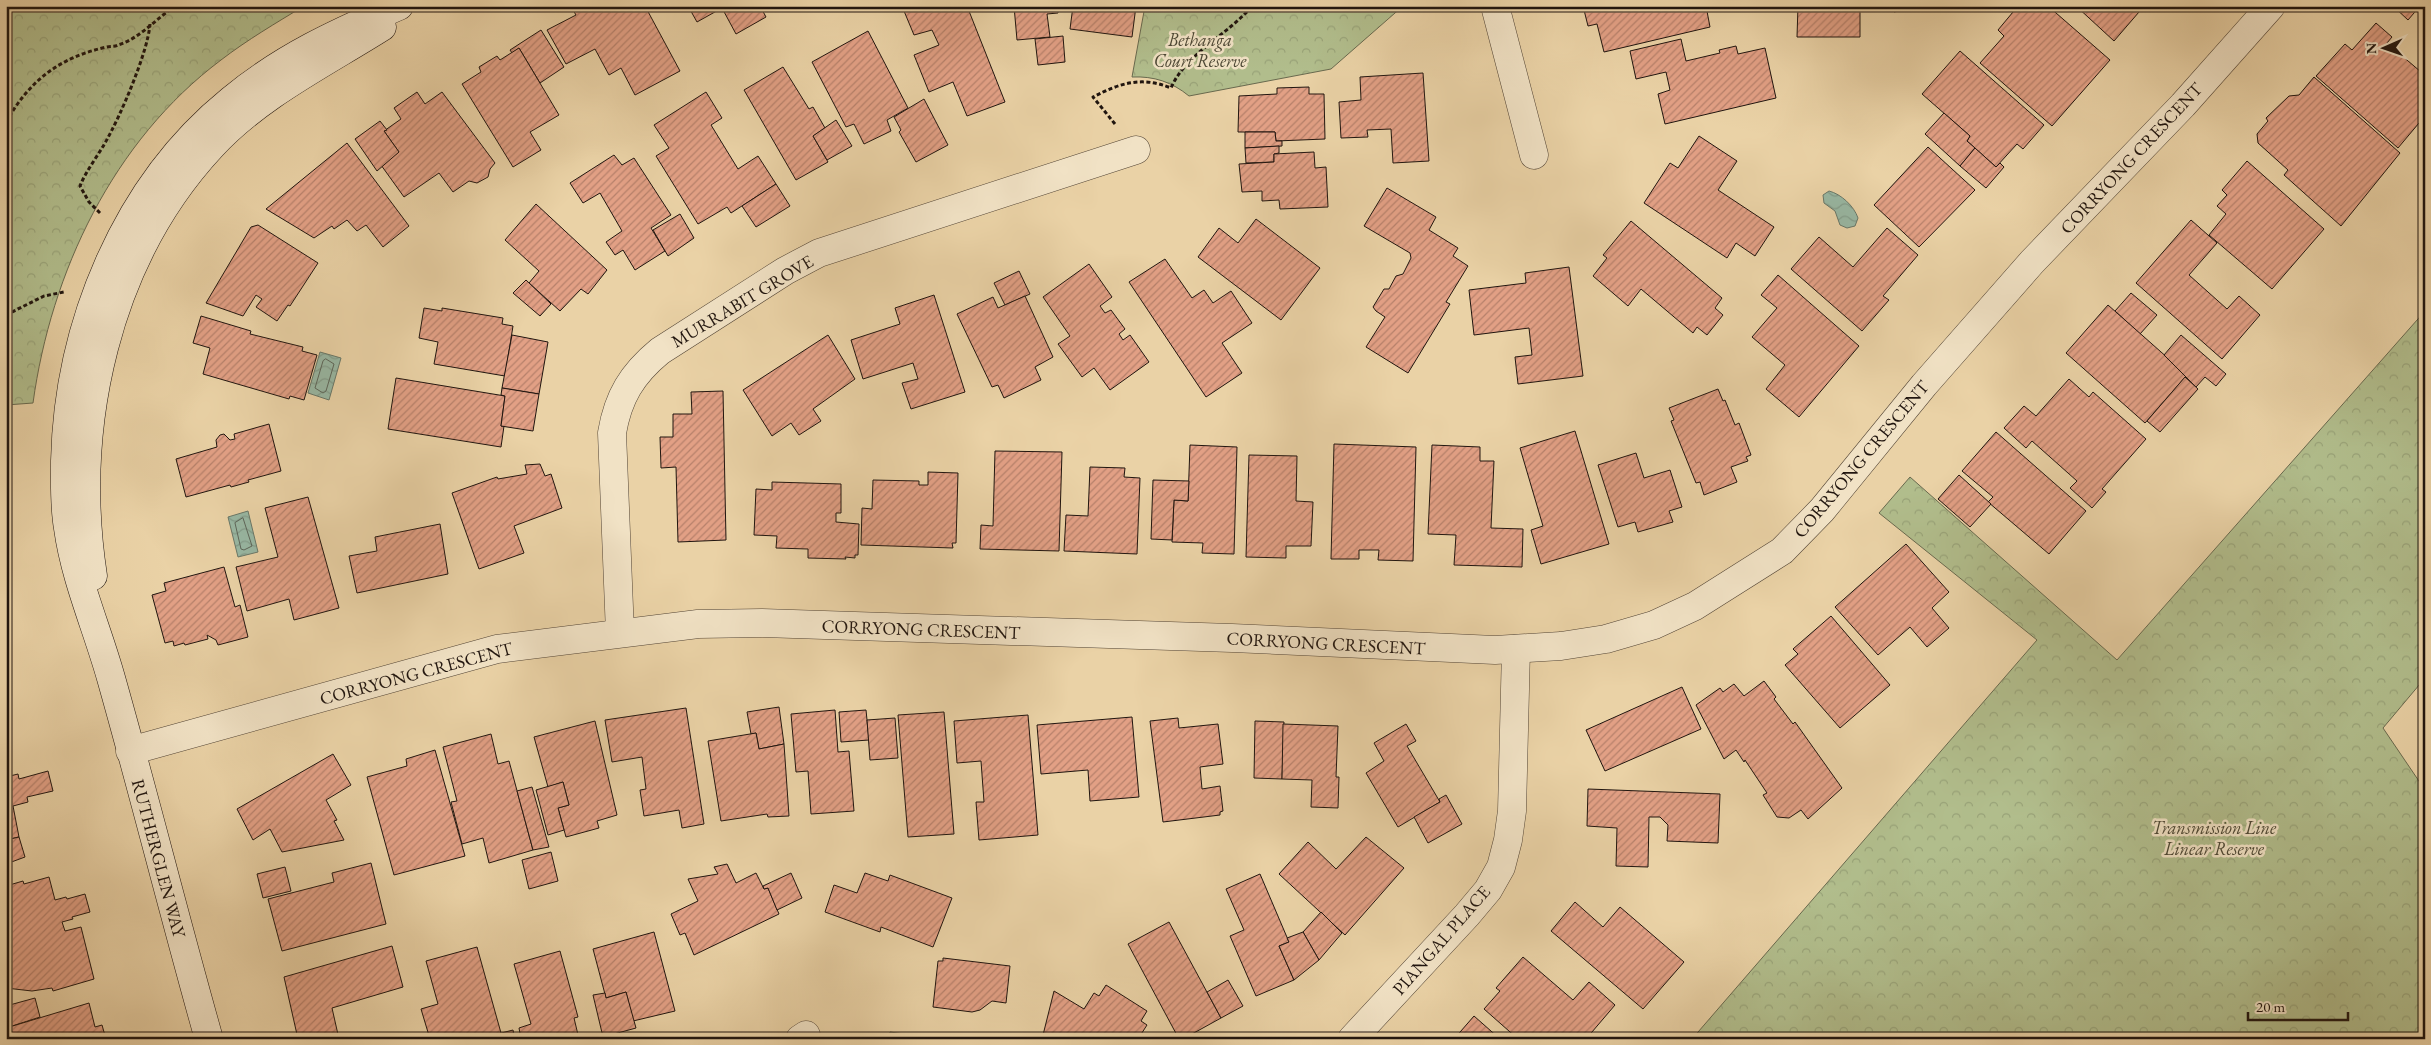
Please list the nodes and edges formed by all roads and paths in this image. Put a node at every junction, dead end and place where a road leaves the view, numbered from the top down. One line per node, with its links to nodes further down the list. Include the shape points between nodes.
1 (175, 6): 7 (path)
2 (399, 6): 16 (street, RUTHERGLEN WAY, via 333,34 293,56 231,99 180,150 122,234 84,331 75,368 68,406 65,491 67,527 76,569)
3 (415, 6): 16 (street, RUTHERGLEN WAY, via 276,94 212,145 160,214 138,252 106,336 91,419 88,526)
4 (1252, 6): 9 (path, via 1238,23 1177,76 1171,88 1147,81 1133,81 1093,97)
5 (1495, 6): 10 (street)
6 (2271, 6): 15 (street, CORRYONG CRESCENT, via 2183,105 2032,262 1822,510 1782,551 1695,606 1654,625 1606,639)
7 (150, 24): 8 (path, via 118,46 78,56 51,70 20,98); 11 (path, via 145,49 122,107 80,186)
8 (6, 122)
9 (1136, 150): 14 (street, MURRABIT GROVE, via 819,254 784,271 645,363 623,393 612,433)
10 (1534, 155)
11 (100, 213)
12 (64, 292): 13 (path, via 44,296)
13 (6, 315)
14 (620, 633): 15 (street, CORRYONG CRESCENT, via 698,624 762,623 1232,638 1465,650); 17 (street, CORRYONG CRESCENT, via 497,649)
15 (1516, 649): 19 (street, PIANGAL PLACE, via 1512,811 1501,867 1488,890 1467,915)
16 (111, 676): 17 (street, RUTHERGLEN WAY)
17 (130, 750): 18 (street, RUTHERGLEN WAY)
18 (209, 1039)
19 (1352, 1039)

